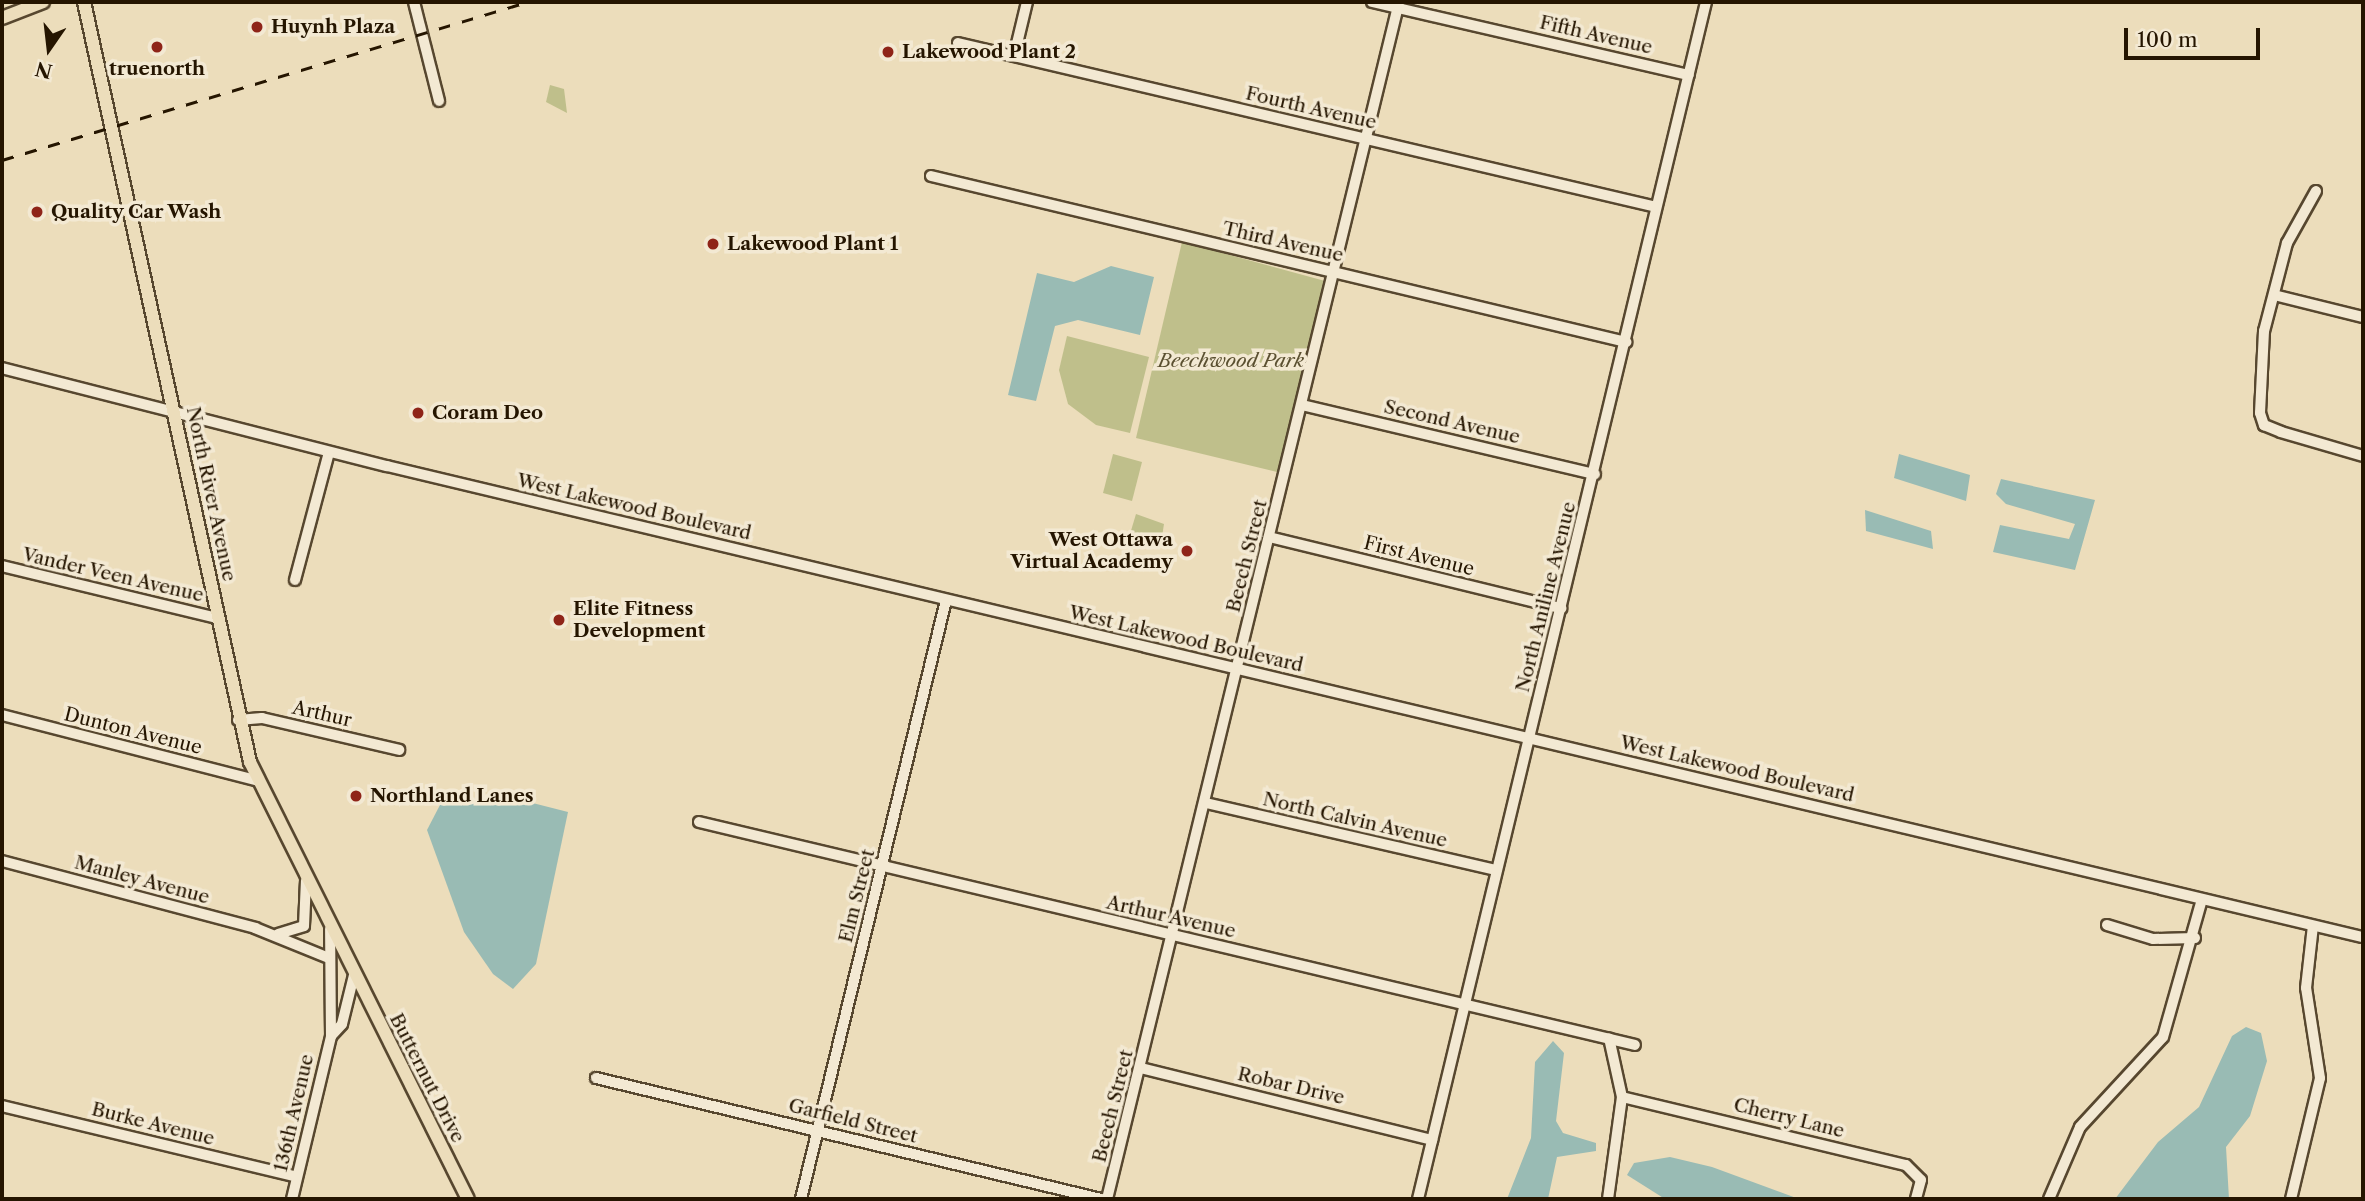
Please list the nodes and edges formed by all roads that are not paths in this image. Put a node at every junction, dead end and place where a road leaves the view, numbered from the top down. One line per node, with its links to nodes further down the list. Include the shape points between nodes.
1 (43, 2): 8 (main road)
2 (84, 2): 23 (main road, North River Avenue)
3 (414, 2): 12 (street)
4 (1027, 2): 10 (street)
5 (1372, 2): 7 (street, Fifth Avenue)
6 (1706, 2): 11 (street, North Aniline Avenue)
7 (1399, 5): 11 (street, Fifth Avenue); 13 (street, Beech Street)
8 (2, 18)
9 (958, 43): 10 (street, Fourth Avenue)
10 (1014, 56): 13 (street, Fourth Avenue)
11 (1689, 75): 16 (street, North Aniline Avenue)
12 (439, 101)
13 (1364, 139): 16 (street, Fourth Avenue); 17 (street, Beech Street)
14 (931, 176): 17 (street, Third Avenue)
15 (2316, 191): 18 (street, via 2287,243)
16 (1656, 207): 20 (street, North Aniline Avenue)
17 (1334, 272): 20 (street, Third Avenue); 22 (street, Beech Street)
18 (2274, 295): 19 (street); 25 (street, via 2264,331 2264,425)
19 (2363, 317)
20 (1626, 342): 26 (street, North Aniline Avenue)
21 (2, 368): 23 (street, West Lakewood Boulevard)
22 (1302, 405): 26 (street, Second Avenue); 27 (street, Beech Street)
23 (175, 415): 24 (street, West Lakewood Boulevard); 32 (main road, North River Avenue)
24 (329, 452): 29 (street); 30 (street, West Lakewood Boulevard)
25 (2363, 456)
26 (1595, 474): 31 (street, North Aniline Avenue)
27 (1269, 537): 31 (street, First Avenue); 33 (street, Beech Street)
28 (2, 566): 32 (street, Vander Veen Avenue)
29 (295, 580)
30 (946, 600): 33 (street, West Lakewood Boulevard); 42 (street, Elm Street)
31 (1561, 608): 36 (street, North Aniline Avenue)
32 (217, 618): 35 (main road, North River Avenue)
33 (1237, 670): 36 (street, West Lakewood Boulevard); 39 (street, Beech Street)
34 (2, 715): 38 (street, Dunton Avenue)
35 (238, 720): 37 (street, Arthur, via 262,718); 38 (main road, North River Avenue)
36 (1530, 738): 43 (street, North Aniline Avenue); 45 (street, West Lakewood Boulevard)
37 (399, 750)
38 (256, 780): 44 (main road, North River Avenue)
39 (1206, 803): 43 (street, North Calvin Avenue); 50 (street, Beech Street)
40 (699, 822): 42 (street, Arthur Avenue)
41 (2, 862): 49 (street, Manley Avenue)
42 (882, 866): 50 (street, Arthur Avenue); 63 (street, Elm Street)
43 (1496, 870): 55 (street, North Aniline Avenue)
44 (306, 881): 48 (main road, North River Avenue); 49 (street, via 304,926)
45 (2202, 899): 47 (street, West Lakewood Boulevard); 52 (street)
46 (2107, 925): 52 (street, via 2152,939)
47 (2313, 926): 51 (street, West Lakewood Boulevard); 75 (street, via 2305,970 2320,1078)
48 (330, 929): 53 (street, 136th Avenue); 54 (main road, North River Avenue)
49 (272, 934): 53 (street, Manley Avenue)
50 (1172, 935): 55 (street, Arthur Avenue); 59 (street, Beech Street)
51 (2363, 937)
52 (2194, 938): 74 (street, via 2163,1037 2080,1127)
53 (329, 958): 56 (street, 136th Avenue)
54 (354, 975): 56 (street, 136th Avenue, via 342,1024); 67 (main road, Butternut Drive)
55 (1464, 1005): 57 (street, Arthur Avenue); 64 (street, North Aniline Avenue)
56 (331, 1036): 65 (street, 136th Avenue)
57 (1609, 1038): 58 (street, Arthur Avenue); 61 (street)
58 (1635, 1045)
59 (1141, 1068): 64 (street, Robar Drive); 70 (street, Beech Street)
60 (596, 1078): 63 (street, Garfield Street)
61 (1622, 1097): 72 (street); 73 (street, Cherry Lane, via 1906,1165 1921,1180)
62 (2, 1106): 65 (street, Burke Avenue)
63 (817, 1130): 68 (street, Elm Street); 69 (street, Garfield Street)
64 (1432, 1140): 71 (street, North Aniline Avenue)
65 (297, 1177): 66 (street, 136th Avenue)
66 (292, 1199)
67 (468, 1199)
68 (801, 1199)
69 (1101, 1199)
70 (1107, 1199)
71 (1418, 1199)
72 (1608, 1199)
73 (1916, 1199)
74 (2049, 1199)
75 (2291, 1199)

